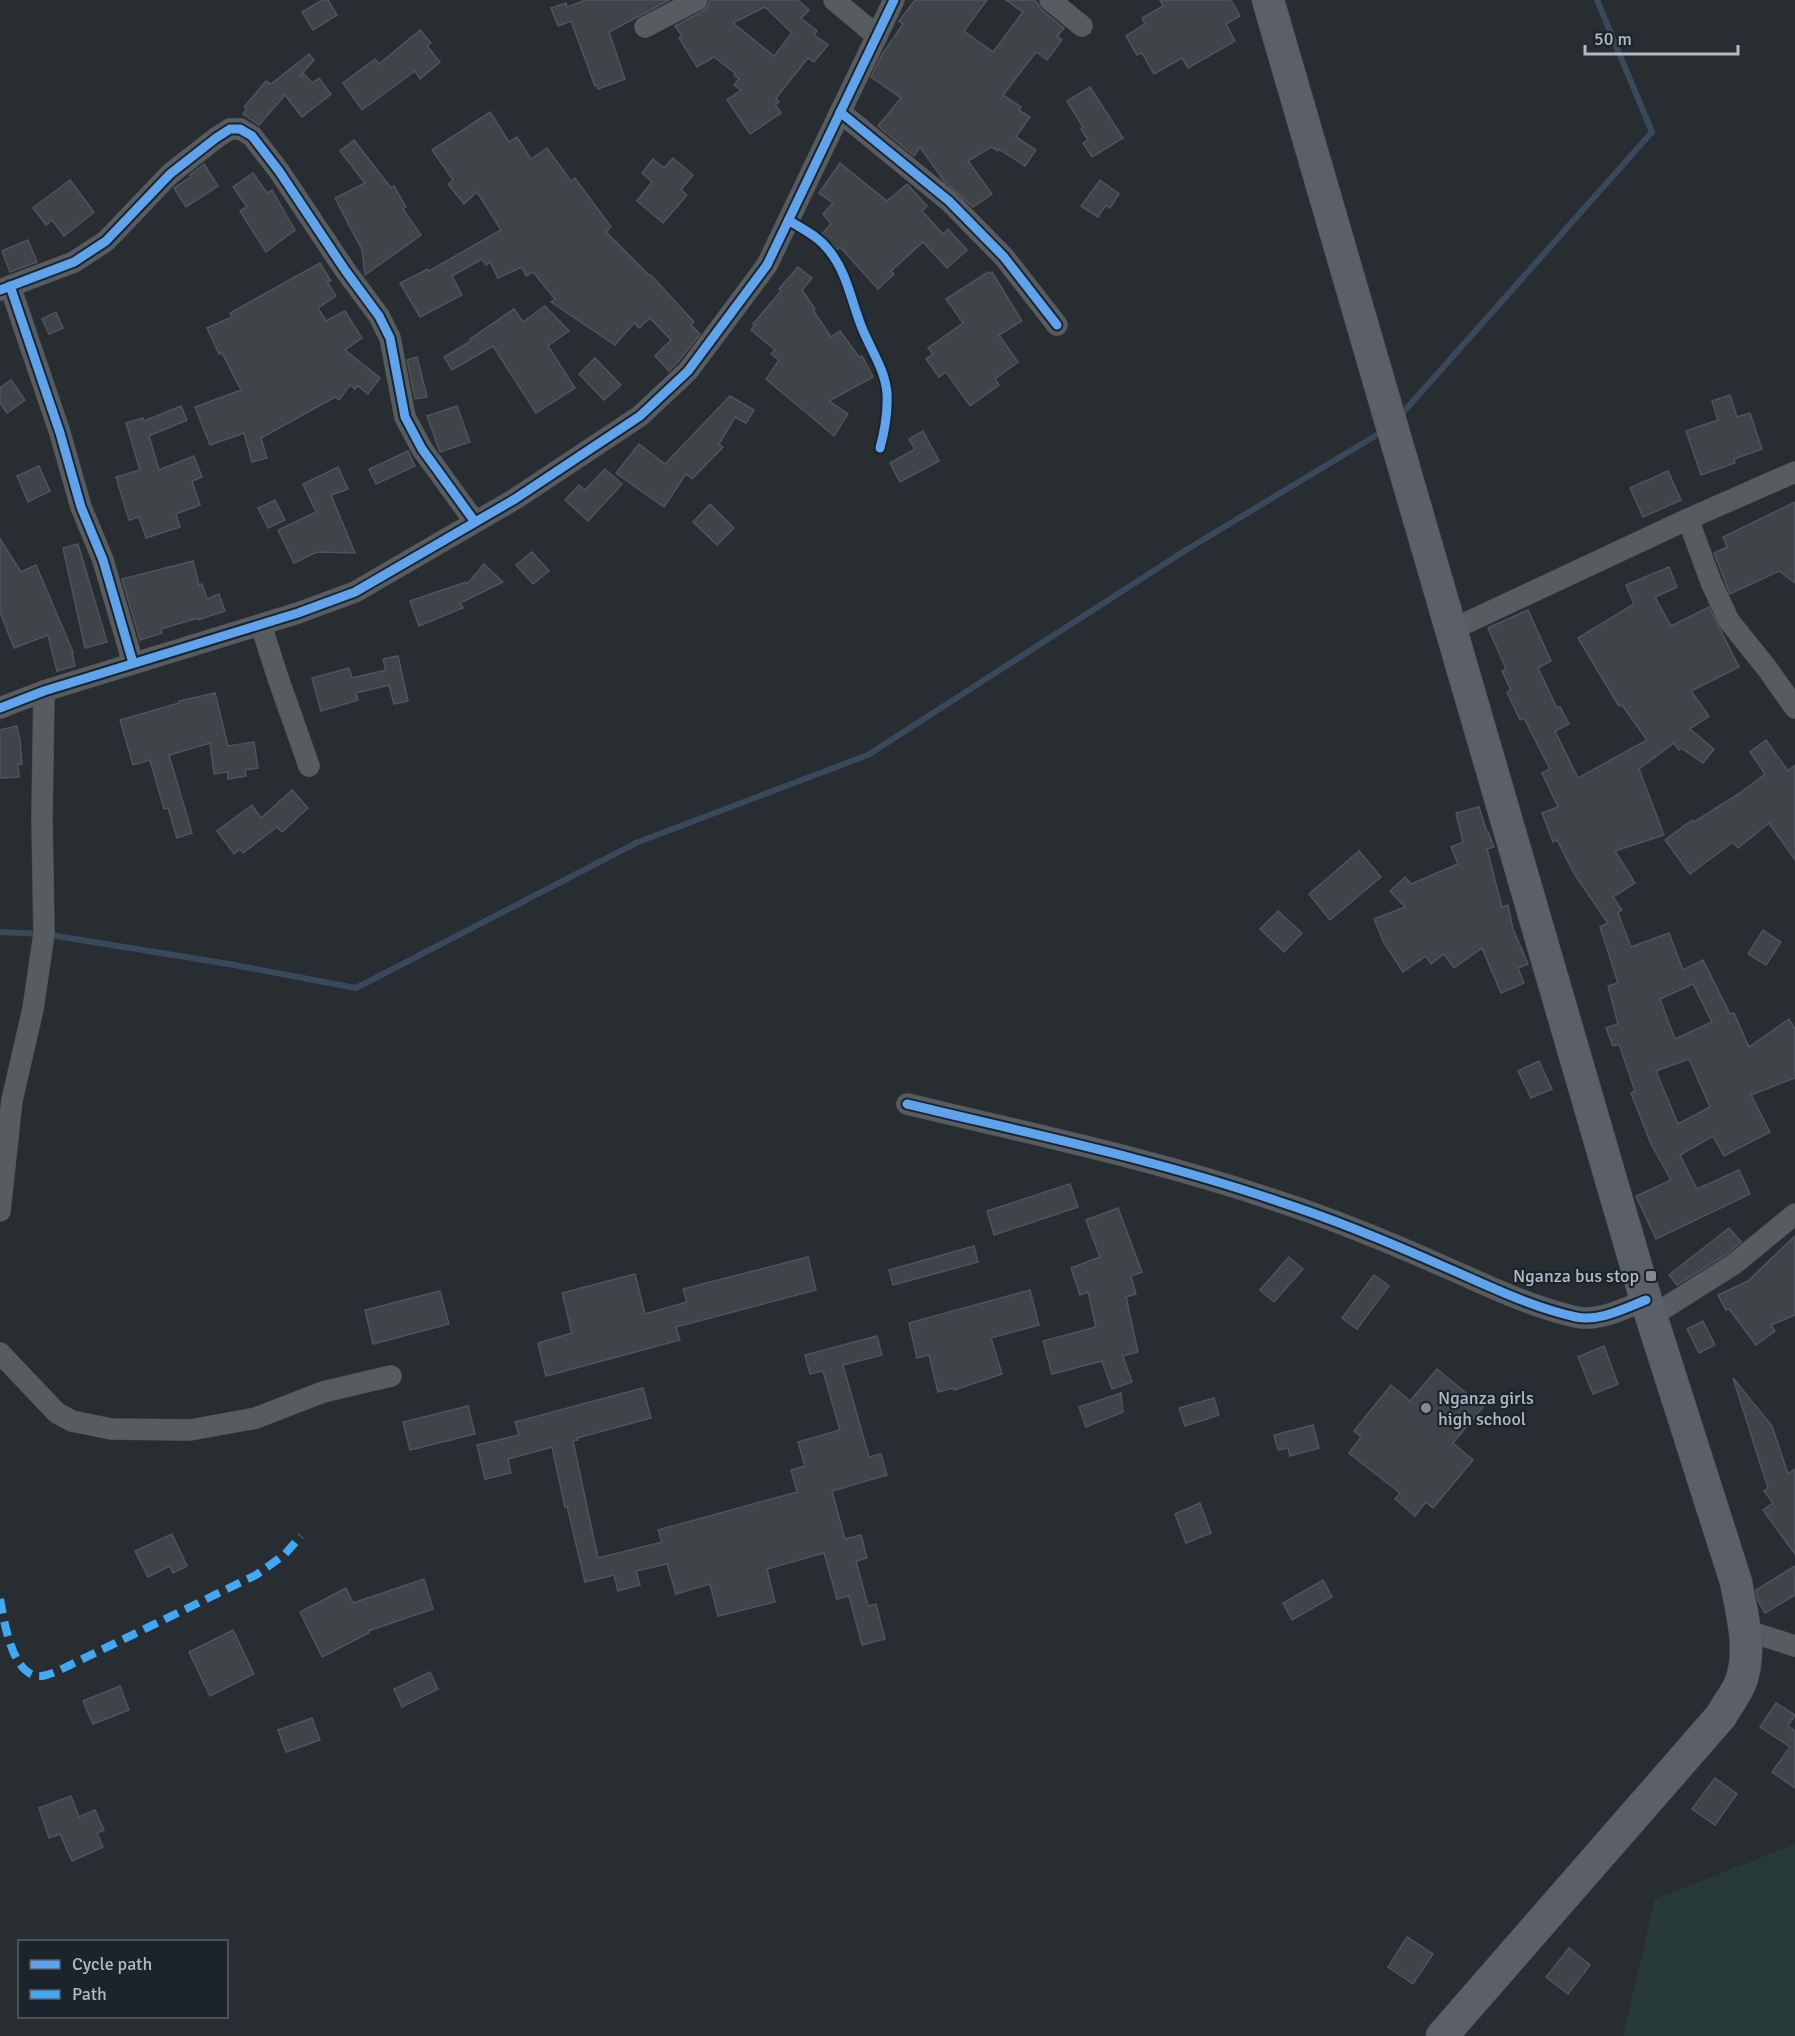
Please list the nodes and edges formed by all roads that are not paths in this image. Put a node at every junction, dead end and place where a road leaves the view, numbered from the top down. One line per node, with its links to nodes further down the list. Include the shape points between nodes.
1 (698, 0): 7 (street)
2 (834, 0): 8 (street)
3 (894, 0): 8 (street)
4 (1050, 0): 6 (street)
5 (1268, 0): 16 (main road)
6 (1082, 26)
7 (645, 27)
8 (877, 36): 9 (street)
9 (840, 112): 11 (street, via 949,201 1004,257); 14 (street, via 767,265 688,370 640,416)
10 (5, 288): 14 (street, via 74,262 106,241 170,174 216,138 230,129 240,129 252,136 279,171 379,316 390,338 405,417 422,449); 17 (street, via 60,432)
11 (1057, 325)
12 (1795, 472): 13 (street)
13 (1688, 519): 16 (street); 20 (street, via 1729,621)
14 (475, 522): 15 (street, via 355,592)
15 (261, 625): 17 (street); 21 (street)
16 (1451, 630): 25 (main road)
17 (133, 663): 18 (street)
18 (44, 691): 19 (street); 23 (street, via 44,934 33,1009 12,1100)
19 (0, 708)
20 (1795, 708)
21 (309, 766)
22 (907, 1104): 25 (street, via 1144,1160 1279,1201 1444,1266 1529,1305 1592,1318)
23 (0, 1211)
24 (1795, 1214): 25 (street, via 1734,1264)
25 (1649, 1308): 28 (main road, via 1736,1582)
26 (0, 1353): 27 (street, via 57,1413 72,1421 111,1429 190,1430 256,1418 323,1392)
27 (391, 1376)
28 (1745, 1630): 29 (street); 30 (main road, via 1740,1683 1721,1716)
29 (1795, 1646)
30 (1442, 2036)

